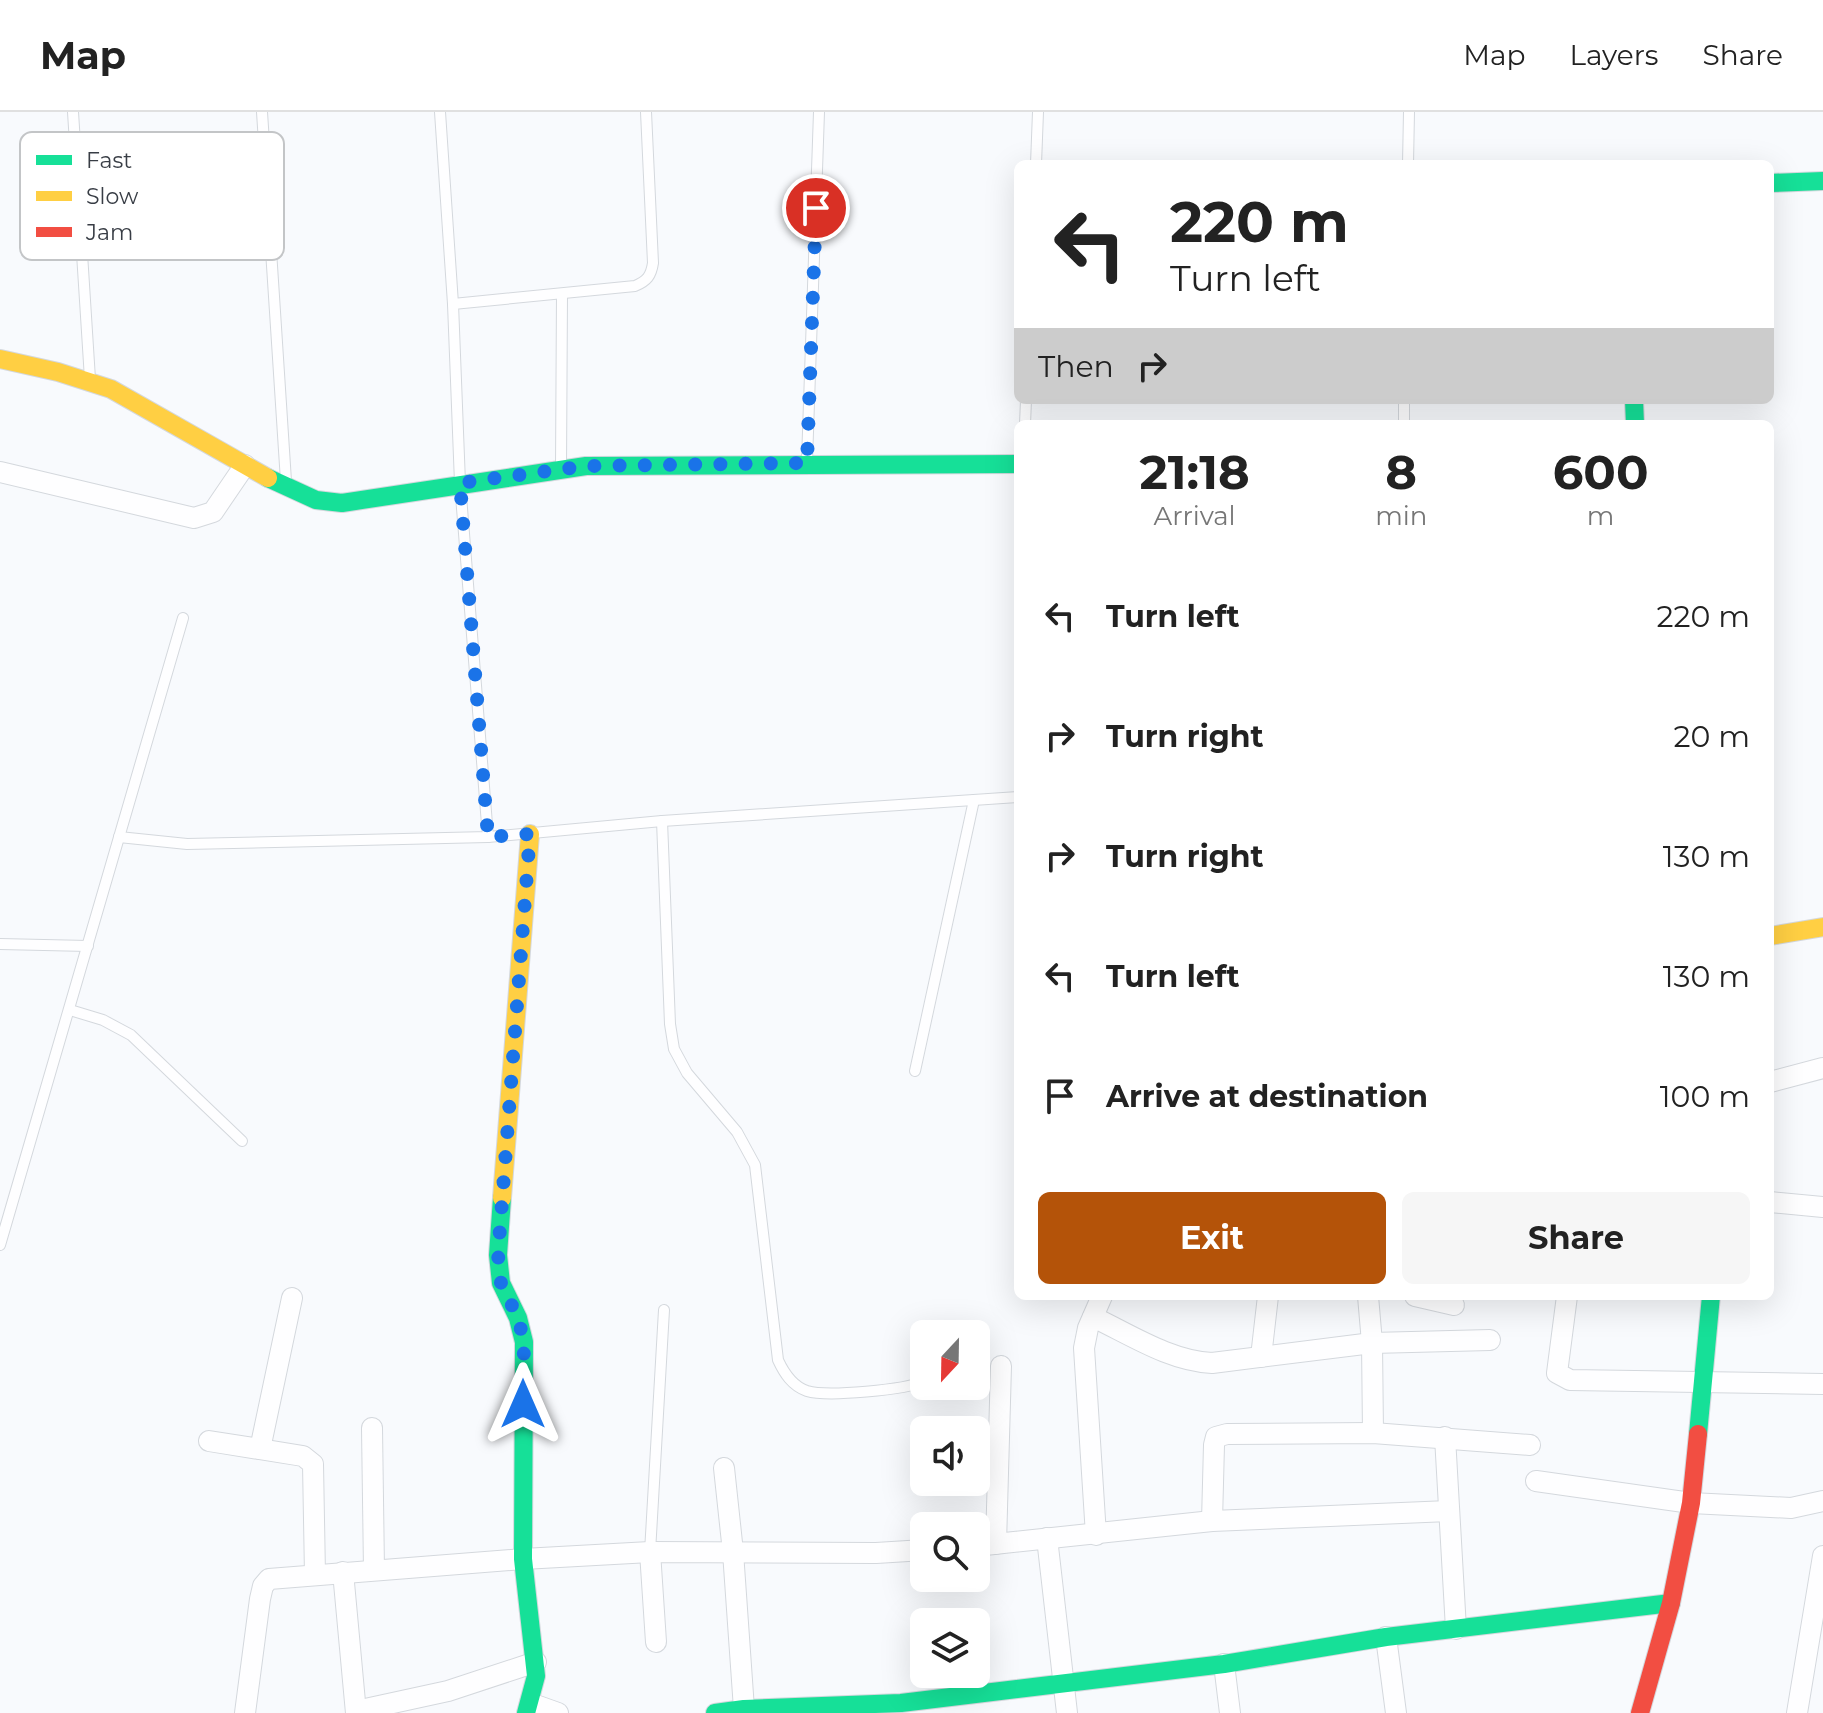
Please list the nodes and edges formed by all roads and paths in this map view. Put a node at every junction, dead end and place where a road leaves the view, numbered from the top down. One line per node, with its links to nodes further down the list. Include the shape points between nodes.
1 (73, 112): 8 (lane)
2 (262, 112): 9 (lane)
3 (440, 112): 17 (lane)
4 (646, 112): 16 (lane, via 651,274 635,286)
5 (819, 112): 20 (lane)
6 (1038, 112): 10 (lane)
7 (1409, 112): 11 (lane)
8 (74, 132)
9 (263, 132)
10 (1036, 160)
11 (1408, 160)
12 (1823, 181): 13 (street)
13 (1774, 183)
14 (82, 260): 19 (lane)
15 (271, 260): 26 (lane)
16 (562, 294): 17 (lane); 23 (lane)
17 (453, 304): 25 (lane)
18 (0, 359): 19 (street)
19 (90, 381): 22 (street)
20 (807, 463): 21 (street); 23 (street)
21 (1014, 464)
22 (245, 465): 24 (street, via 213,512 194,518); 26 (street)
23 (561, 469): 25 (street)
24 (0, 472)
25 (460, 483): 26 (street, via 342,503); 33 (lane)
26 (286, 488)
27 (183, 618): 32 (lane)
28 (1014, 797): 29 (lane)
29 (974, 800): 30 (lane); 40 (lane)
30 (662, 821): 31 (lane); 62 (lane, via 674,1049 705,1097 737,1132 755,1165 783,1372 807,1391 821,1393)
31 (530, 834): 33 (lane); 83 (street, via 498,1255 501,1283 524,1342)
32 (119, 837): 33 (lane, via 187,844); 37 (lane)
33 (488, 837)
34 (1823, 927): 35 (street)
35 (1774, 935)
36 (0, 944): 37 (lane)
37 (88, 946): 38 (lane)
38 (70, 1010): 42 (lane, via 131,1035); 45 (lane)
39 (1823, 1068): 41 (street)
40 (915, 1071)
41 (1774, 1081)
42 (242, 1141)
43 (1774, 1202): 44 (street)
44 (1823, 1207)
45 (0, 1245)
46 (292, 1298): 68 (street)
47 (1100, 1300): 55 (street)
48 (1268, 1300): 58 (street)
49 (1368, 1300): 57 (street)
50 (1436, 1300): 53 (street)
51 (1566, 1300): 60 (street, via 1557,1363 1562,1377)
52 (1711, 1300): 60 (street)
53 (1454, 1305)
54 (664, 1310): 80 (lane)
55 (1093, 1317): 58 (street, via 1182,1359 1212,1363); 76 (street, via 1084,1348)
56 (1490, 1340): 57 (street)
57 (1372, 1343): 58 (street); 64 (street)
58 (1261, 1357)
59 (1001, 1366): 74 (street)
60 (1704, 1381): 61 (street); 72 (street)
61 (1823, 1384)
62 (910, 1385)
63 (372, 1428): 84 (street)
64 (1373, 1433): 65 (street); 75 (street, via 1216,1437)
65 (1445, 1437): 67 (street); 73 (street)
66 (209, 1441): 68 (street)
67 (1530, 1445)
68 (260, 1449): 86 (street, via 303,1456 313,1464)
69 (724, 1468): 81 (street)
70 (1536, 1481): 72 (street)
71 (1823, 1501): 72 (street, via 1791,1508)
72 (1691, 1503): 87 (street)
73 (1449, 1511): 75 (street); 88 (street)
74 (989, 1512)
75 (1212, 1521): 76 (street)
76 (1096, 1535): 77 (street)
77 (1047, 1538): 78 (street); 93 (street)
78 (990, 1545)
79 (910, 1551): 81 (street)
80 (650, 1552): 81 (street); 83 (street); 90 (street)
81 (733, 1552): 96 (street)
82 (1823, 1556): 105 (street)
83 (523, 1559): 84 (street); 91 (street)
84 (374, 1570): 85 (street)
85 (343, 1572): 86 (street); 97 (street)
86 (315, 1575): 98 (street, via 269,1579 263,1586)
87 (1671, 1603): 88 (street); 104 (street)
88 (1456, 1629): 89 (street)
89 (1386, 1637): 92 (street); 103 (street)
90 (656, 1642)
91 (536, 1662): 94 (street); 97 (street)
92 (1224, 1664): 93 (street); 102 (street)
93 (1063, 1683): 95 (street); 101 (street)
94 (528, 1708): 99 (street)
95 (902, 1708): 96 (street)
96 (745, 1711): 100 (street)
97 (356, 1712)
98 (245, 1713)
99 (558, 1713)
100 (715, 1713)
101 (1067, 1713)
102 (1230, 1713)
103 (1396, 1713)
104 (1640, 1713)
105 (1797, 1713)

